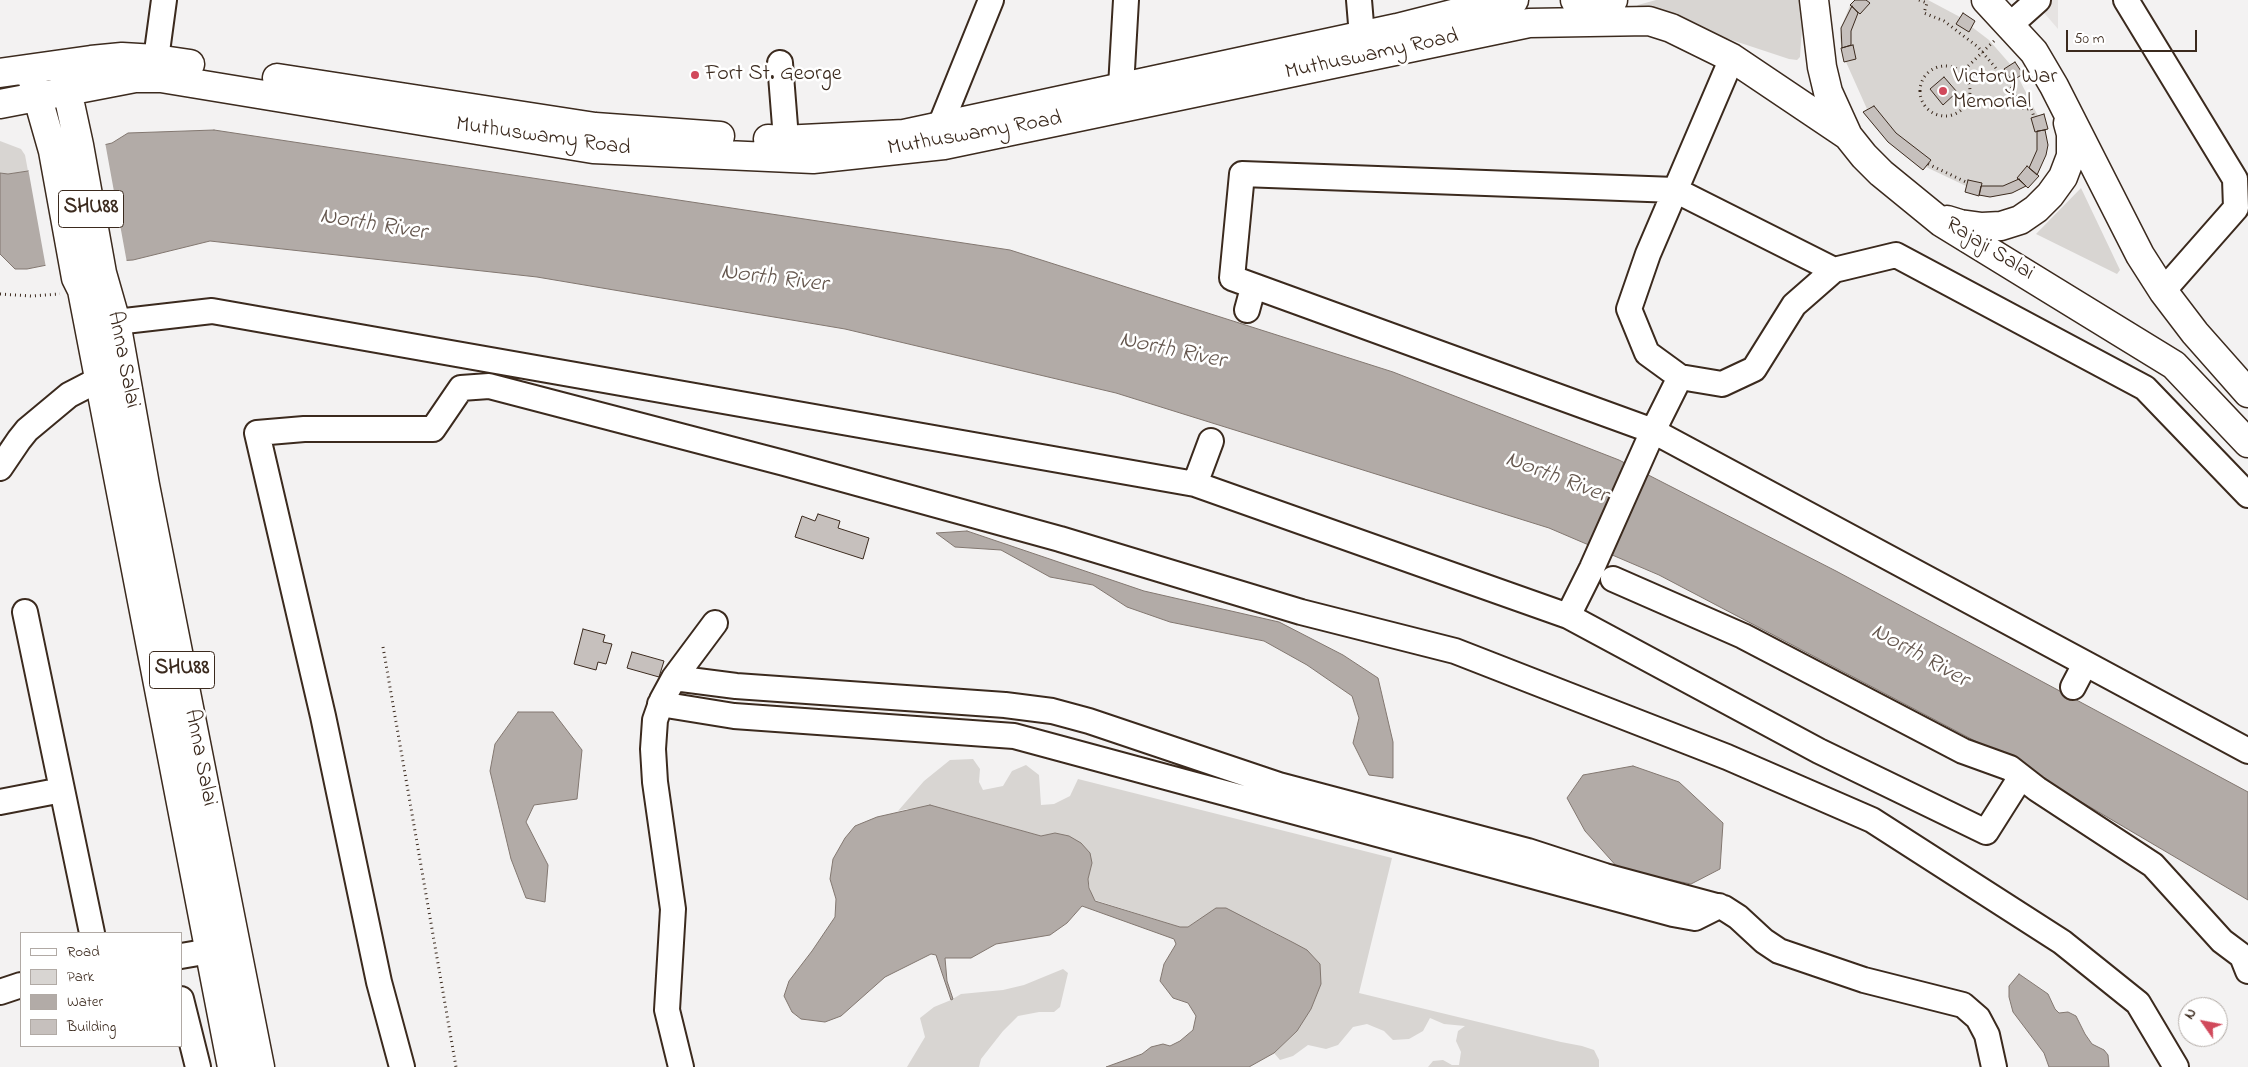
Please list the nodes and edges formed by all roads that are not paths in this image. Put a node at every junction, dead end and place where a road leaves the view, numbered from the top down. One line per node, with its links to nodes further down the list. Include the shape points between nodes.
1 (164, 0): 12 (street)
2 (992, 0): 22 (street)
3 (1126, 0): 17 (street)
4 (1359, 0): 11 (street)
5 (1514, 0): 11 (main road, Muthuswamy Road)
6 (1814, 0): 23 (main road, Rajaji Salai, via 1828,92)
7 (1986, 0): 10 (main road)
8 (2038, 0): 10 (street)
9 (2126, 0): 29 (street, via 2235,179 2236,208)
10 (2004, 31): 21 (main road, via 2034,52)
11 (1362, 36): 17 (main road, Muthuswamy Road)
12 (156, 58): 15 (main road, Muthuswamy Road, via 122,57); 24 (main road, Muthuswamy Road, via 595,128)
13 (1732, 58): 23 (main road, Muthuswamy Road); 24 (main road, Muthuswamy Road, via 1671,28 1649,21 1529,23 944,145 813,159); 25 (street)
14 (780, 63): 24 (street, via 785,126)
15 (61, 64): 16 (main road, Muthuswamy Road); 18 (main road, SHU88)
16 (10, 68): 19 (main road, Muthuswamy Road / SHU88)
17 (1120, 87): 22 (main road, Muthuswamy Road)
18 (67, 92): 19 (main road, Muthuswamy Road); 24 (main road, Muthuswamy Road, via 135,78 161,78 593,149); 28 (main road, SHU88, via 79,145)
19 (38, 98): 20 (main road, Muthuswamy Road); 28 (main road, Muthuswamy Road / SHU88)
20 (4, 104)
21 (2064, 104): 26 (main road, via 2071,134 2071,156 2063,177 2036,209 2020,220 1982,227 1960,224); 29 (main road, via 2140,255)
22 (940, 126): 24 (main road, Muthuswamy Road, via 904,134)
23 (1848, 136): 26 (main road, Rajaji Salai, via 1881,173)
24 (782, 149)
25 (1674, 190): 27 (street); 31 (street, via 1629,309 1647,353); 34 (street, via 1242,174 1232,278 1250,299)
26 (1931, 214): 36 (main road, Rajaji Salai, via 2174,365)
27 (1834, 270): 31 (street, via 1794,305 1754,369 1722,384); 39 (street, via 1896,255 2145,388)
28 (87, 280): 30 (main road, Anna Salai / SHU88); 32 (main road, Anna Salai / SHU88)
29 (2163, 291): 33 (main road)
30 (116, 322): 38 (street, via 212,311); 62 (main road, Anna Salai / SHU88)
31 (1680, 377): 34 (street)
32 (98, 380): 37 (street, via 69,395 27,430); 54 (main road, Anna Salai / SHU88)
33 (2248, 393)
34 (1653, 431): 40 (street); 44 (street)
35 (1211, 442): 38 (street)
36 (2248, 443)
37 (0, 468)
38 (1195, 484): 42 (street)
39 (2248, 495)
40 (1602, 573): 42 (street); 56 (street, via 1743,636 1963,750 2010,768 2153,865 2222,940 2242,956)
41 (25, 612): 50 (street)
42 (1568, 616): 49 (street, via 1819,751 1986,832)
43 (715, 624): 45 (street)
44 (2085, 664): 46 (street); 48 (street)
45 (674, 678): 47 (street); 52 (street, via 736,686 1052,711 1279,785)
46 (2073, 687)
47 (660, 704): 52 (street, via 734,716 1014,736 1673,914 1695,918); 64 (street, via 655,720 655,782 673,909 667,1010)
48 (2248, 751)
49 (2017, 783)
50 (62, 790): 51 (street); 53 (street)
51 (0, 802)
52 (1719, 906): 65 (street, via 1738,917 1764,942 1779,951 1864,980 1963,1005 1978,1018 1987,1035)
53 (92, 932)
54 (210, 951): 55 (street); 61 (main road, Anna Salai / SHU88)
55 (182, 956)
56 (2248, 971)
57 (20, 985): 58 (street)
58 (0, 992)
59 (182, 1003): 60 (street)
60 (198, 1067)
61 (232, 1067)
62 (260, 1067)
63 (402, 1067): 66 (street, via 379,982 323,716 256,433 304,429 432,429 461,388 489,386 794,465 1060,539 1301,612 1455,651 1727,757 1872,820 2062,942 2138,1003)
64 (681, 1067)
65 (1994, 1067)
66 (2176, 1067)

